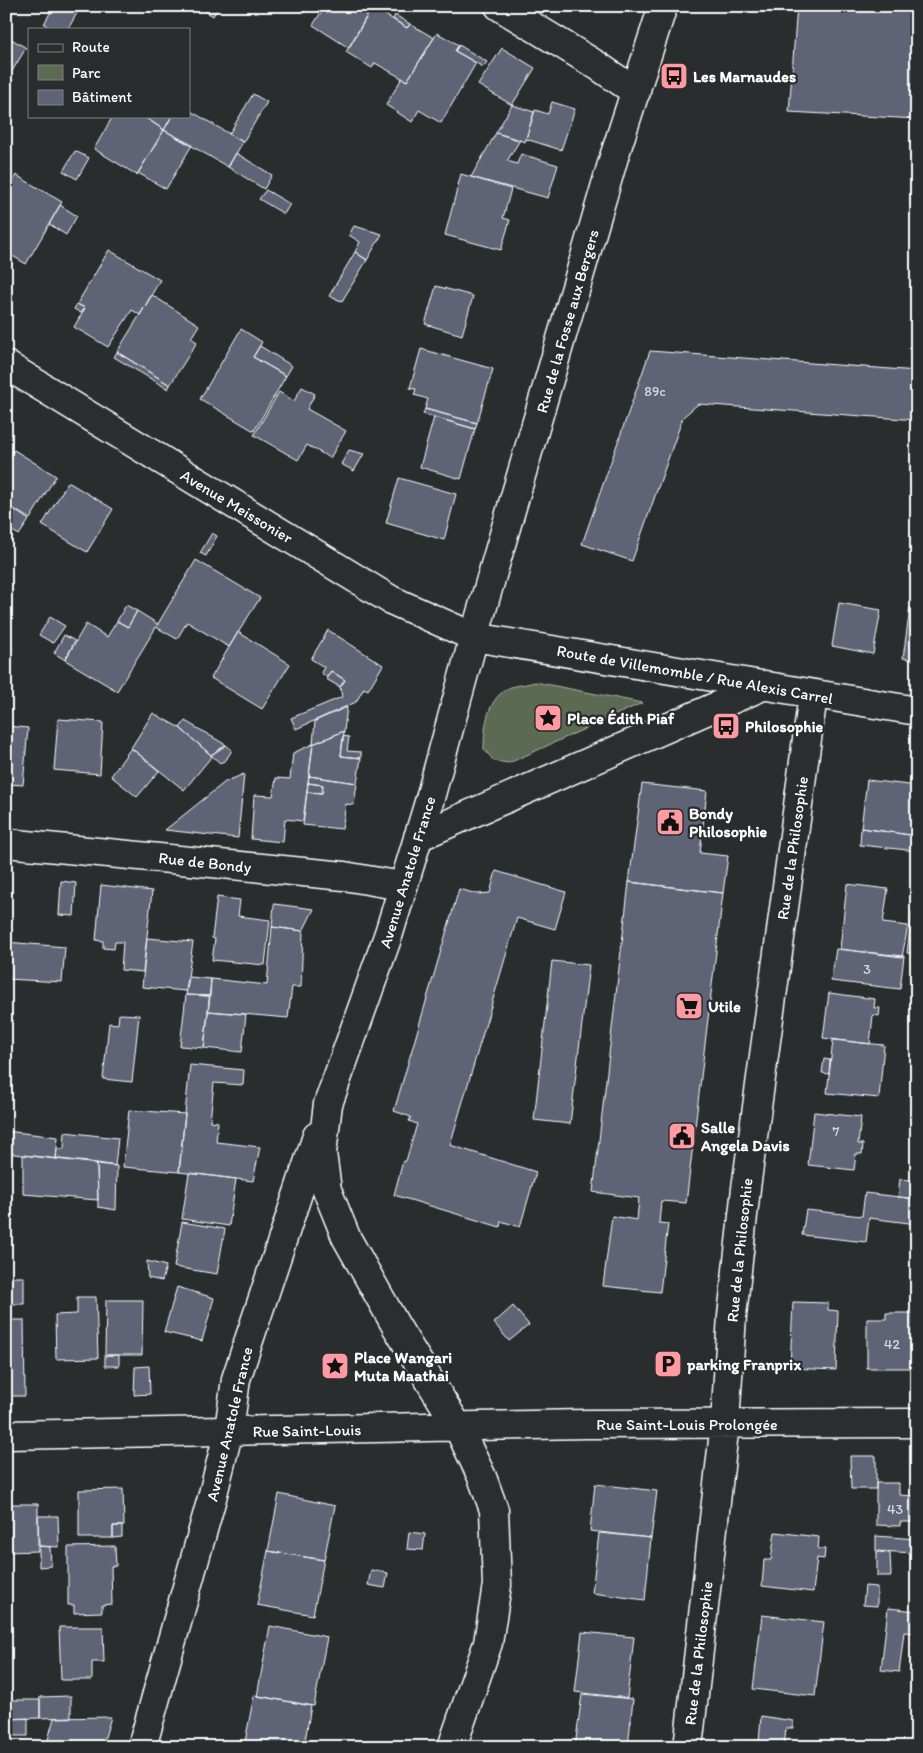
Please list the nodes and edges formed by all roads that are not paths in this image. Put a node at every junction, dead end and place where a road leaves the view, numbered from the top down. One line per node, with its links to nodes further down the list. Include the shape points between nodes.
1 (499, 6): 3 (street)
2 (663, 6): 3 (street, Rue de la Fosse aux Bergers)
3 (636, 92): 5 (street, Rue de la Fosse aux Bergers, via 614,156)
4 (6, 365): 5 (street, Avenue Meissonier, via 391,600)
5 (474, 637): 6 (street, Route de Villemomble / Rue Alexis Carrel); 9 (street, Avenue Anatole France)
6 (765, 684): 7 (street, Route de Villemomble / Rue Alexis Carrel); 9 (street)
7 (814, 695): 8 (street, Route de Villemomble / Rue Alexis Carrel); 13 (street, Rue de la Philosophie, via 746,1188)
8 (917, 711)
9 (418, 837): 11 (street, Avenue Anatole France)
10 (6, 843): 11 (street, Rue de Bondy, via 344,876)
11 (402, 886): 12 (street, Avenue Anatole France, via 389,933)
12 (328, 1104): 15 (street, Avenue Anatole France, via 322,1153 327,1190 346,1237); 16 (street, Avenue Anatole France, via 236,1380)
13 (724, 1423): 14 (street, Rue Saint-Louis Prolongée); 15 (street, Rue Saint-Louis Prolongée); 20 (street, Rue de la Philosophie)
14 (917, 1423)
15 (458, 1427): 16 (street, Rue Saint-Louis); 19 (street, Avenue Anatole France, via 482,1476 494,1510 497,1585 488,1642)
16 (229, 1430): 17 (street, Rue Saint-Louis); 18 (street, Avenue Anatole France)
17 (6, 1435)
18 (142, 1747)
19 (452, 1747)
20 (688, 1747)

